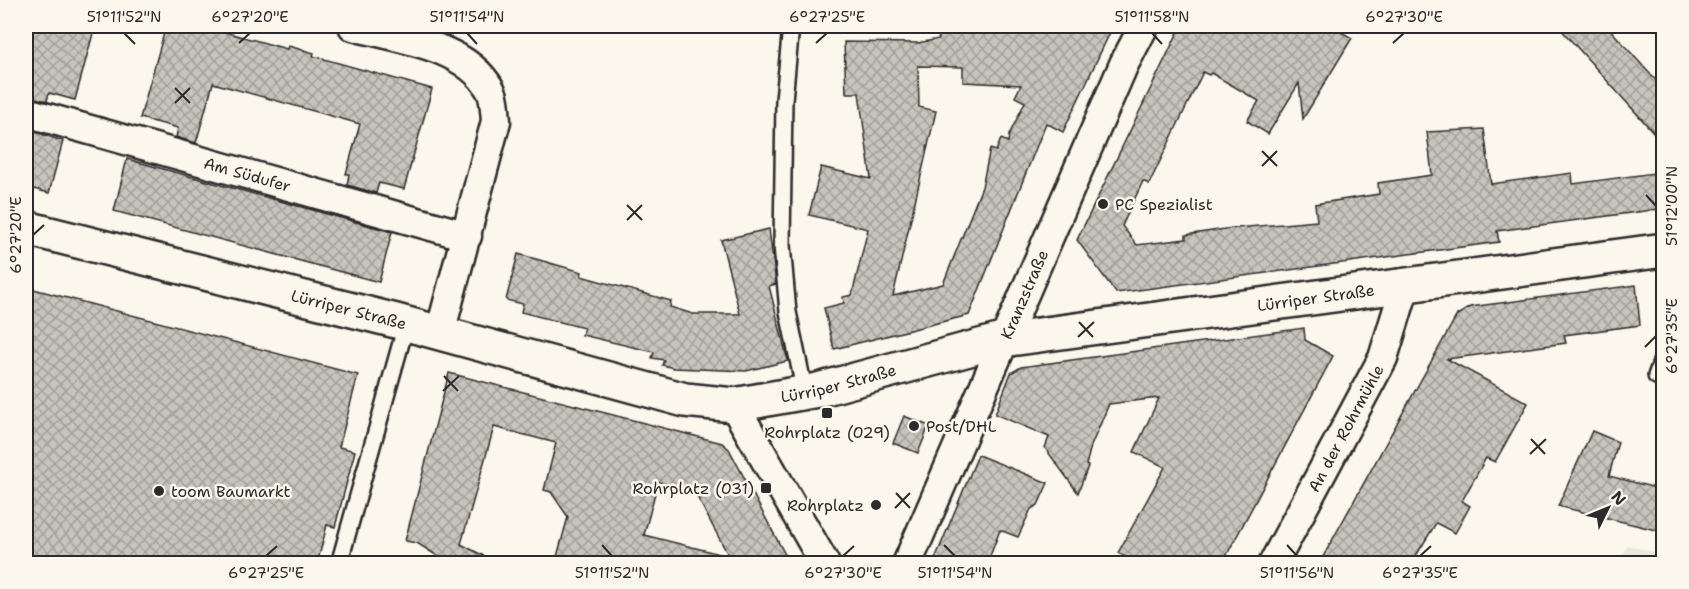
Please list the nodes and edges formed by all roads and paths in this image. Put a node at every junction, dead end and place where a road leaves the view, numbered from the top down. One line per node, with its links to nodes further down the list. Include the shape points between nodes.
1 (353, 26): 6 (street, via 444,51 474,69 491,90 496,121)
2 (791, 26): 14 (lane, via 783,134 782,245 788,312)
3 (1144, 26): 11 (street, Kranzstraße)
4 (26, 112): 6 (street, Am Südufer)
5 (26, 228): 9 (street, Lürriper Straße)
6 (467, 236): 10 (street)
7 (1664, 250): 8 (street, Lürriper Straße)
8 (1405, 286): 11 (street, Lürriper Straße); 19 (street, An der Rohrmühle, via 1383,358)
9 (406, 325): 10 (street, Lürriper Straße); 16 (lane)
10 (440, 333): 15 (street, Lürriper Straße, via 685,400)
11 (1002, 340): 14 (street, Lürriper Straße); 18 (street, Kranzstraße)
12 (1664, 354): 13 (lane, via 1656,376)
13 (1664, 379)
14 (805, 393): 15 (street, Lürriper Straße)
15 (734, 405): 17 (street)
16 (339, 564)
17 (825, 564)
18 (907, 564)
19 (1273, 564)

